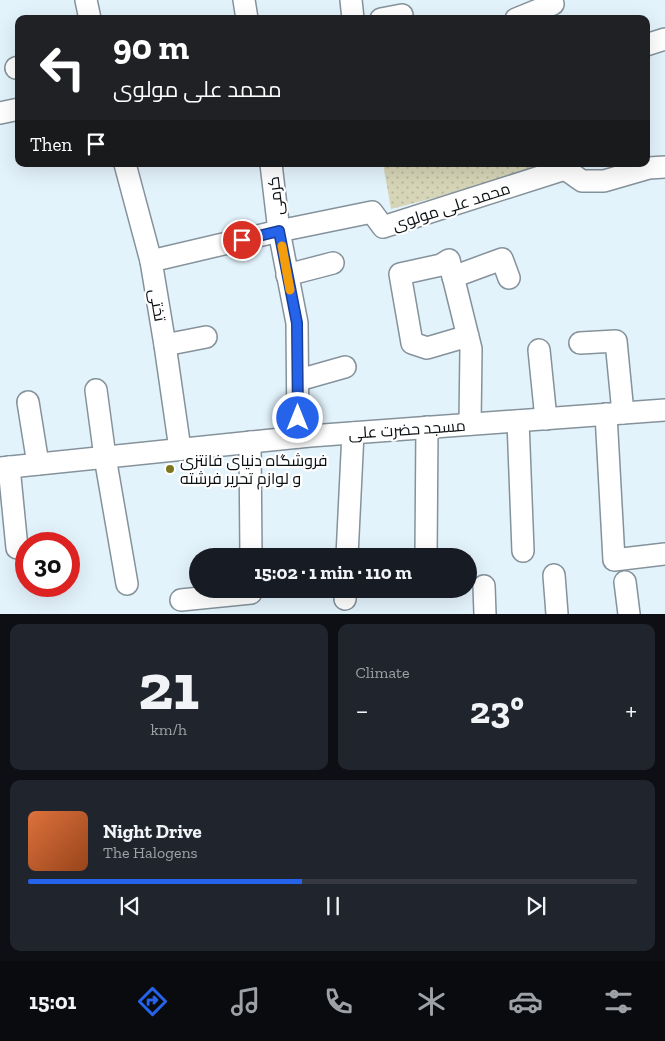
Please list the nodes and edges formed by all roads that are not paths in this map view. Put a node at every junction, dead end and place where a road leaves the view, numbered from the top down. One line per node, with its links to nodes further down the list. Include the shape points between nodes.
1 (244, 0): 4 (street)
2 (351, 0): 5 (street)
3 (553, 4): 6 (street)
4 (246, 15)
5 (353, 15)
6 (526, 15)
7 (665, 39): 8 (street)
8 (650, 44)
9 (15, 110): 10 (street)
10 (0, 113)
11 (126, 167): 16 (street, تختی)
12 (271, 167): 15 (street, کرمی)
13 (665, 167): 14 (street, محمد علی مولوی, via 649,168 604,181)
14 (595, 172): 15 (street, محمد علی مولوی, via 582,181 565,169 384,227 372,212)
15 (279, 231): 16 (street, محمد علی مولوی); 19 (street, کرمی)
16 (151, 261): 24 (street, تختی)
17 (334, 263): 19 (street)
18 (451, 268): 20 (street, via 502,259); 21 (street); 21 (street, via 441,265 400,274 412,343 427,348)
19 (287, 275): 27 (street, کرمی, via 297,323)
20 (509, 278)
21 (468, 336): 34 (street, via 471,349)
22 (206, 337): 24 (street)
23 (580, 343): 31 (street, via 616,341)
24 (165, 344): 39 (street, تختی)
25 (539, 350): 32 (street)
26 (345, 367): 27 (street)
27 (299, 380): 37 (street, کرمی)
28 (96, 390): 40 (street)
29 (28, 402): 41 (street)
30 (665, 410): 31 (street, مسجد حضرت علی)
31 (615, 414): 32 (street, مسجد حضرت علی); 48 (street, via 614,560)
32 (546, 419): 33 (street, مسجد حضرت علی)
33 (518, 421): 34 (street, مسجد حضرت علی); 47 (street)
34 (470, 424): 35 (street, مسجد حضرت علی)
35 (427, 427): 36 (street, مسجد حضرت علی); 46 (street)
36 (353, 433): 37 (street, مسجد حضرت علی); 45 (street)
37 (298, 437): 38 (street, مسجد حضرت علی)
38 (250, 442): 39 (street, مسجد حضرت علی); 44 (street)
39 (180, 449): 40 (street, مسجد حضرت علی)
40 (105, 457): 41 (street, مسجد حضرت علی); 51 (street)
41 (38, 464): 42 (street, مسجد حضرت علی)
42 (5, 468): 43 (street)
43 (15, 535)
44 (251, 548)
45 (347, 548)
46 (426, 548)
47 (523, 551)
48 (665, 554)
49 (554, 575): 56 (street)
50 (625, 582): 57 (street)
51 (127, 584)
52 (484, 586): 55 (street)
53 (201, 598): 54 (street)
54 (181, 600)
55 (485, 614)
56 (556, 614)
57 (629, 614)

